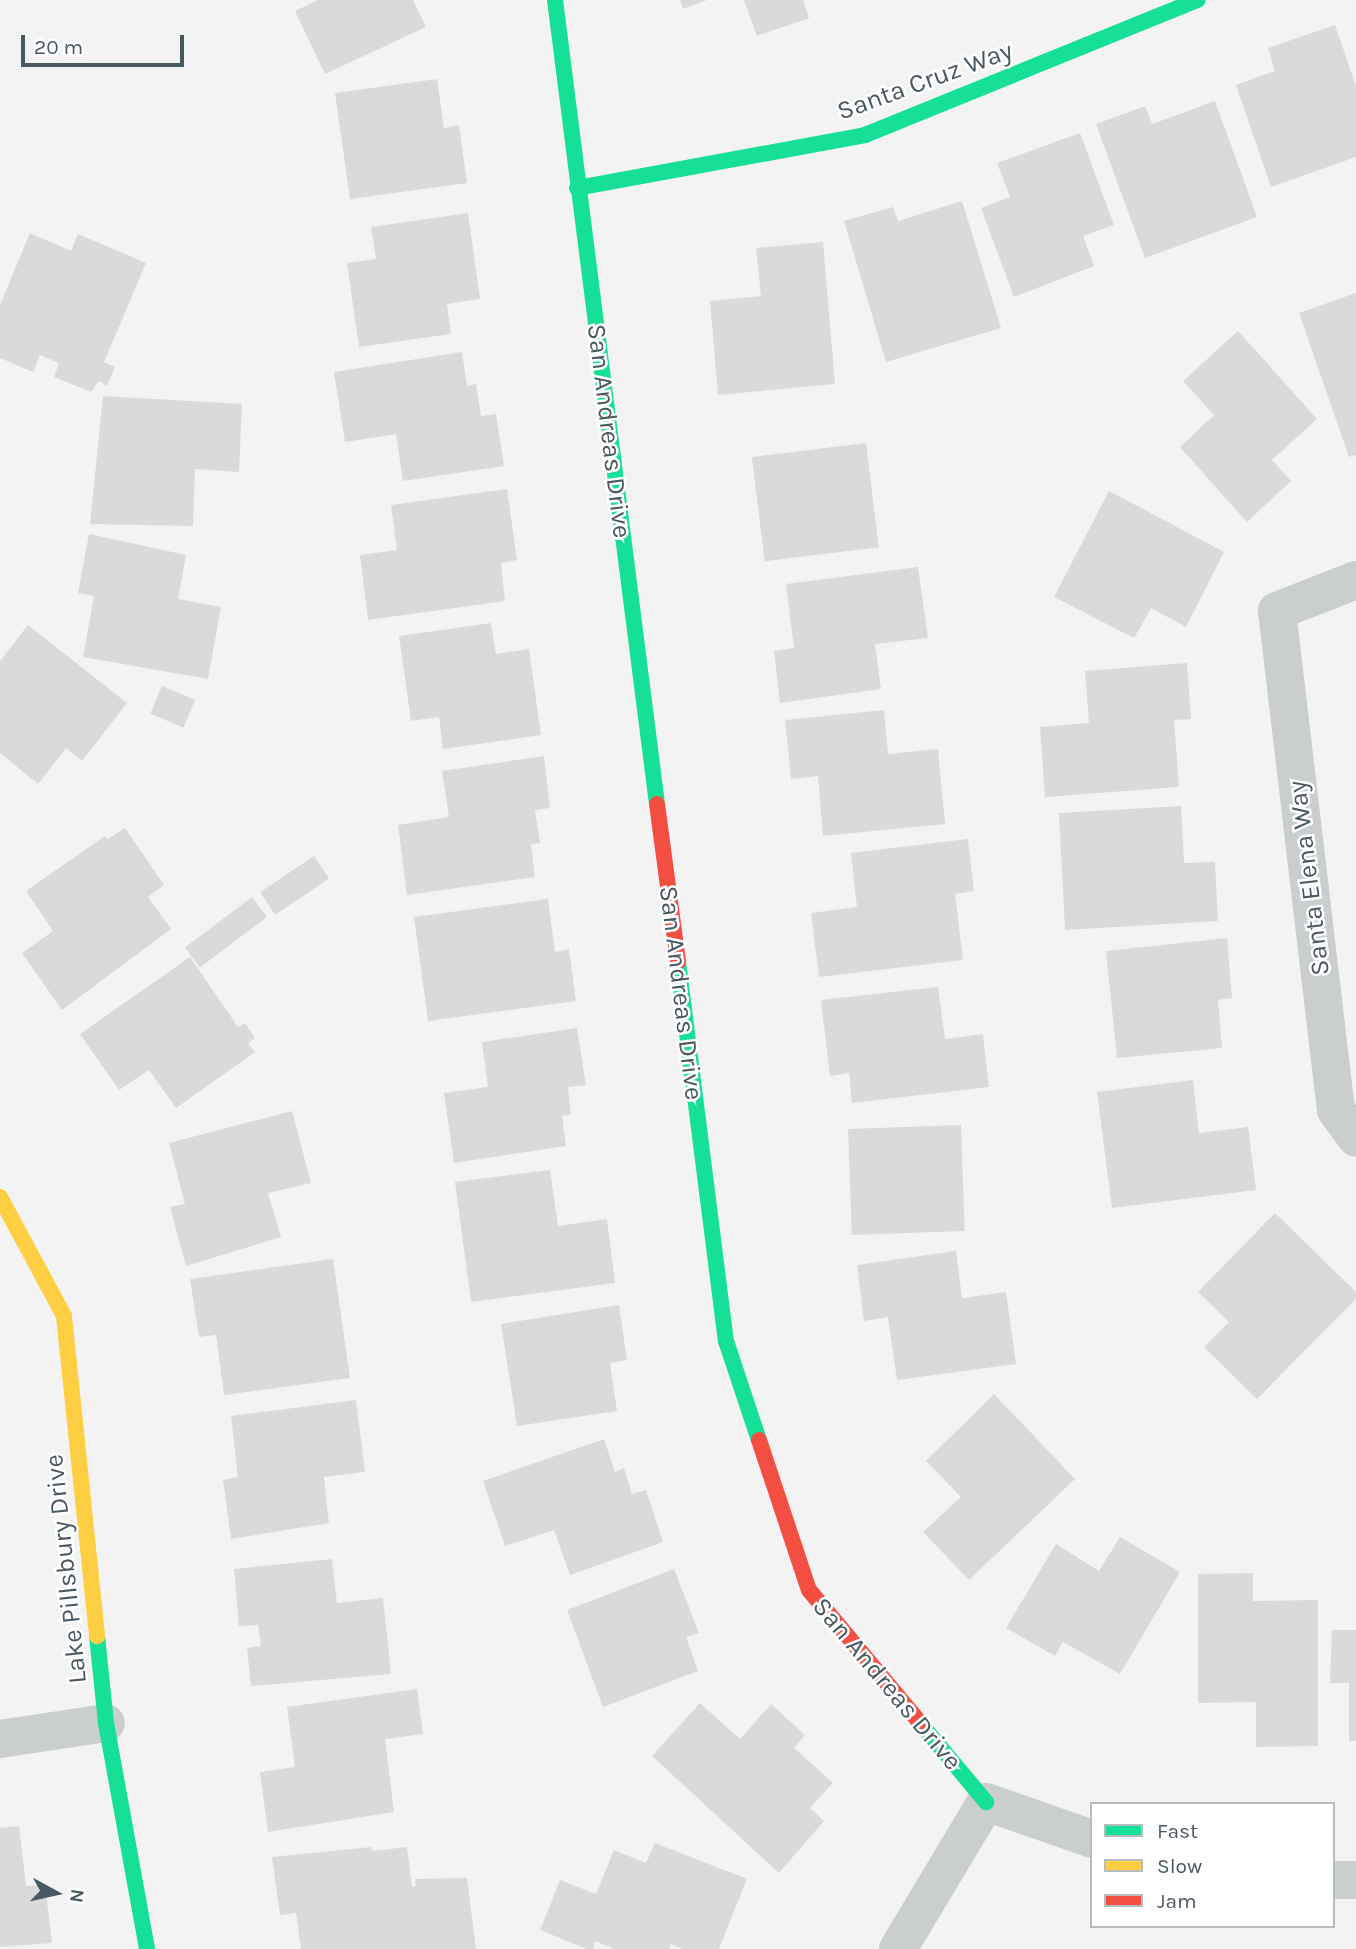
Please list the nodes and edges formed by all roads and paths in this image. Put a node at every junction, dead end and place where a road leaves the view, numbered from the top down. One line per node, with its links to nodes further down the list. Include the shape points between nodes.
1 (555, 0): 3 (street, San Andreas Drive)
2 (1198, 0): 3 (street, Santa Cruz Way, via 865,135)
3 (577, 188): 9 (street, San Andreas Drive, via 726,1341 809,1590)
4 (1356, 580): 5 (street, Santa Elena Way, via 1277,611 1336,1110)
5 (1356, 1138)
6 (0, 1197): 7 (street, Lake Pillsbury Drive, via 64,1316)
7 (106, 1723): 8 (street); 13 (street, Lake Pillsbury Drive)
8 (0, 1738)
9 (986, 1802): 10 (street); 14 (street)
10 (1090, 1838)
11 (1335, 1880): 12 (street)
12 (1356, 1880)
13 (147, 1949)
14 (898, 1949)

